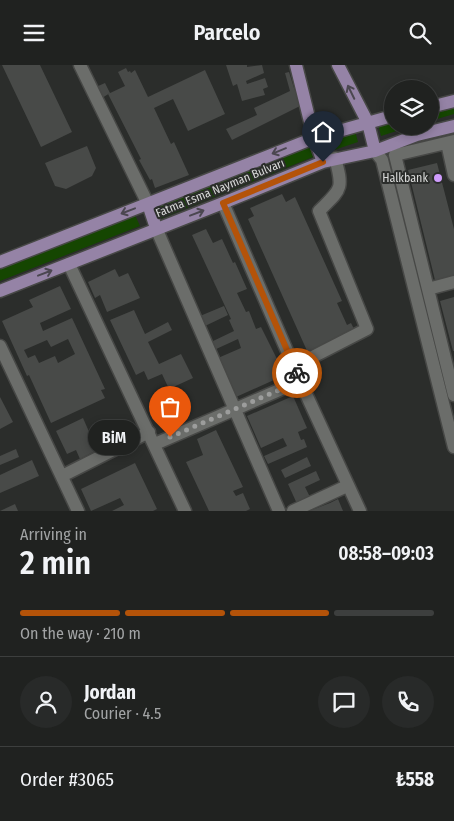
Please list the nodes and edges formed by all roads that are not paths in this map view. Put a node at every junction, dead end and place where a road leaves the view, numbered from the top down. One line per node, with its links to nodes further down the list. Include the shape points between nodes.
1 (80, 65): 15 (street)
2 (296, 65): 9 (main road)
3 (338, 65): 7 (main road, one-way to 3)
4 (454, 101): 5 (main road)
5 (439, 105)
6 (384, 118): 7 (main road, Fatma Esma Nayman Bulvarı)
7 (368, 123): 9 (main road, Fatma Esma Nayman Bulvarı); 11 (main road)
8 (454, 126): 11 (main road, Fatma Esma Nayman Bulvarı, via 417,135)
9 (314, 138): 12 (main road); 15 (main road, Fatma Esma Nayman Bulvarı, one-way to 15)
10 (450, 142): 13 (street); 20 (street, via 395,155)
11 (375, 151): 12 (main road, Fatma Esma Nayman Bulvarı); 28 (street, via 382,159)
12 (329, 160): 14 (main road, Fatma Esma Nayman Bulvarı); 23 (street, via 340,178 339,191 319,211 366,329)
13 (454, 175)
14 (223, 203): 16 (main road, Fatma Esma Nayman Bulvarı, one-way to 14); 23 (street)
15 (148, 204): 16 (main road); 17 (main road, Fatma Esma Nayman Bulvarı, one-way to 17)
16 (156, 228): 18 (main road, Fatma Esma Nayman Bulvarı); 26 (street)
17 (0, 261)
18 (69, 264): 21 (main road, Fatma Esma Nayman Bulvarı, one-way to 18); 27 (street)
19 (454, 282): 20 (street)
20 (428, 289): 25 (street)
21 (0, 291)
22 (0, 346): 29 (street)
23 (295, 366): 24 (street)
24 (300, 381): 26 (street); 30 (street)
25 (454, 395)
26 (234, 409): 27 (street); 33 (street)
27 (152, 438): 29 (street); 32 (street)
28 (454, 447)
29 (62, 476): 31 (street)
30 (347, 486): 34 (street); 35 (street)
31 (78, 511)
32 (185, 511)
33 (279, 511)
34 (293, 511)
35 (360, 511)

